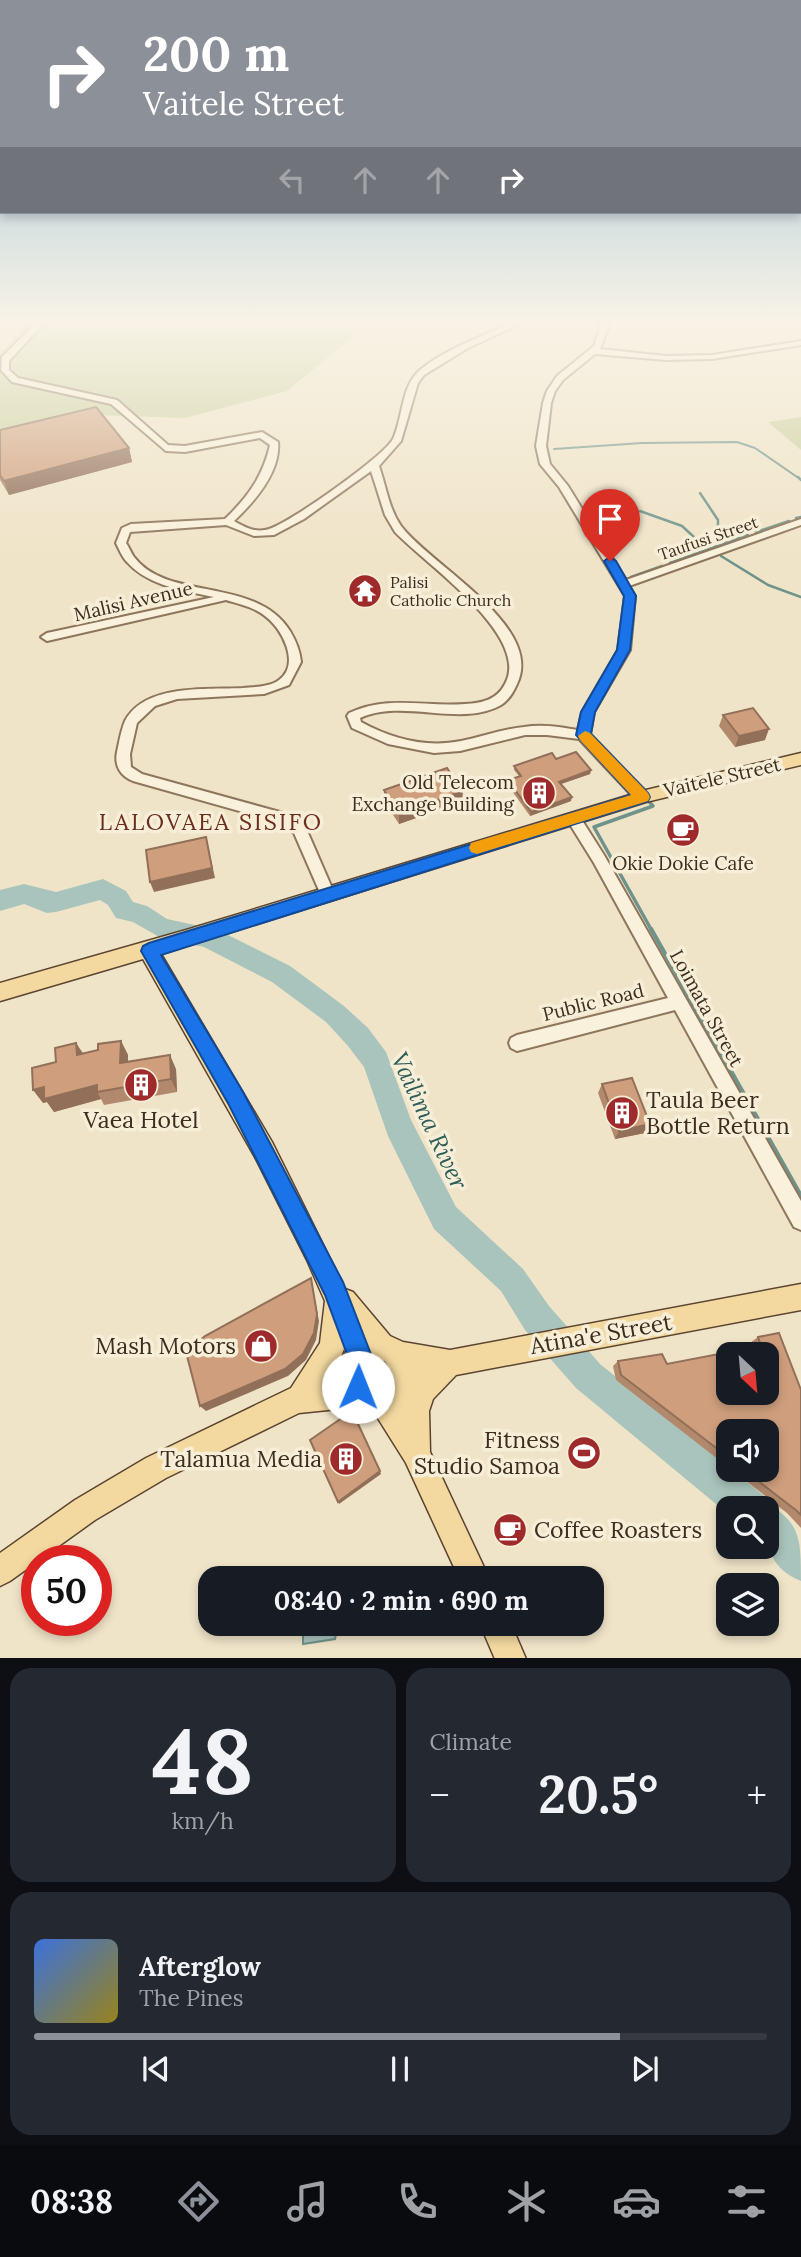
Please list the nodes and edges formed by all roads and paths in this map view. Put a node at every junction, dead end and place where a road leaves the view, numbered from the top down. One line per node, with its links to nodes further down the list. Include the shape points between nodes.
1 (102, 399): 5 (street, via 114,402 166,448 185,449 262,435 275,444 271,467 253,499)
2 (409, 399): 4 (street, via 397,441)
3 (548, 399): 7 (street, via 541,446 545,464)
4 (374, 466): 5 (street, via 271,532 251,533); 10 (street, via 387,513 413,546 502,628 512,645 516,672 506,695 492,704 460,709 375,706 353,716 356,725 372,735 428,747 456,747 536,730)
5 (228, 522): 8 (street, via 131,527 121,543 130,561 149,573)
6 (801, 522): 7 (street, Taufusi Street)
7 (625, 584): 10 (street, via 630,596 624,650 588,712)
8 (226, 598): 9 (street, Malisi Avenue); 14 (street, via 266,611 281,625 295,654 289,676 259,691 186,693 136,711 128,724 123,767 138,778 282,818 300,830)
9 (47, 637)
10 (583, 735): 12 (street)
11 (801, 759): 12 (main road, Vaitele Street)
12 (642, 797): 13 (main road, Vaitele Street)
13 (573, 818): 14 (main road, Vaitele Street); 17 (street, Loimata Street)
14 (328, 895): 15 (main road, Vaitele Street)
15 (154, 950): 16 (main road, Vaitele Street); 20 (main road)
16 (0, 992)
17 (679, 1002): 18 (street, Public Road); 19 (street, Loimata Street)
18 (517, 1043)
19 (801, 1220)
20 (335, 1290): 23 (main road); 24 (main road, via 336,1337 330,1357)
21 (801, 1297): 22 (main road, Atina'e Street)
22 (451, 1363): 23 (main road, Atina'e Street); 25 (main road, via 422,1391 416,1411)
23 (380, 1373): 24 (main road, Atina'e Street); 25 (main road)
24 (294, 1401): 27 (main road, via 156,1468 85,1510)
25 (416, 1453): 26 (main road)
26 (468, 1566)
27 (0, 1571)
28 (501, 1636): 29 (main road)
29 (511, 1658)

